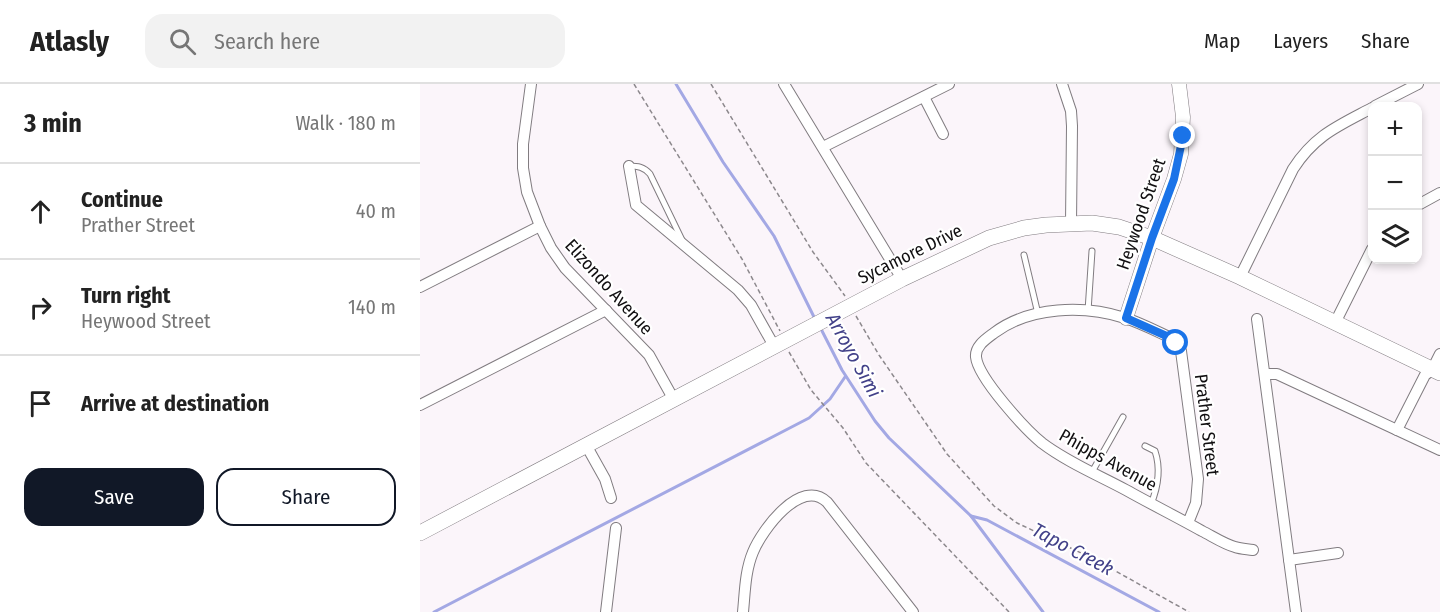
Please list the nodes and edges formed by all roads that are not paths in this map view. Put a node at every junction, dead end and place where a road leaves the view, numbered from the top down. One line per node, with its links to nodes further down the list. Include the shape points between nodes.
1 (531, 84): 16 (street, Elizondo Avenue, via 523,168)
2 (784, 84): 11 (street)
3 (949, 84): 7 (street)
4 (1062, 84): 15 (street, via 1072,126)
5 (1179, 84): 17 (street, Heywood Street, via 1183,117 1181,154)
6 (1418, 84): 8 (street)
7 (924, 97): 10 (street); 11 (street)
8 (1384, 102)
9 (1368, 110): 22 (street, via 1334,128 1303,153)
10 (943, 134)
11 (823, 147): 23 (street)
12 (629, 166): 18 (street, via 636,205); 18 (lane, via 640,166 651,174)
13 (1440, 193): 14 (street)
14 (1422, 202)
15 (1071, 223): 17 (main road, Sycamore Drive, via 1119,228); 23 (main road, Sycamore Drive, via 1024,228 989,238)
16 (540, 226): 24 (street); 25 (street, Elizondo Avenue, via 565,268)
17 (1152, 238): 22 (main road, Sycamore Drive); 28 (street, Heywood Street)
18 (684, 246): 31 (street, via 744,296)
19 (1092, 251): 26 (lane)
20 (1024, 255): 27 (lane)
21 (1368, 257): 30 (street)
22 (1240, 277): 30 (main road, Sycamore Drive)
23 (902, 279): 31 (main road, Sycamore Drive)
24 (420, 287)
25 (606, 310): 36 (street, Elizondo Avenue, via 649,355); 37 (street)
26 (1088, 311): 27 (street, Prather Street); 28 (street, Prather Street)
27 (1038, 314): 33 (street, Prather Street, via 1003,326 985,339 977,351)
28 (1126, 318): 46 (street, Prather Street, via 1171,338 1181,351 1198,479 1196,503)
29 (1257, 319): 35 (street)
30 (1335, 323): 34 (main road, Sycamore Drive)
31 (774, 346): 36 (main road, Sycamore Drive)
32 (1440, 354): 34 (street)
33 (977, 360): 43 (street, Phipps Avenue, via 991,385 1024,426 1042,443)
34 (1436, 371): 39 (street, via 1425,375)
35 (1265, 374): 39 (street, via 1277,374); 51 (street)
36 (674, 400): 40 (main road, Sycamore Drive)
37 (420, 405)
38 (1123, 417): 43 (lane)
39 (1397, 430): 42 (street)
40 (586, 446): 44 (street); 48 (main road, Sycamore Drive)
41 (1145, 446): 45 (lane, via 1155,451 1157,460 1158,483)
42 (1440, 450)
43 (1092, 472): 45 (street, Phipps Avenue)
44 (611, 498)
45 (1151, 504): 46 (street, Phipps Avenue)
46 (1188, 523): 49 (street, Phipps Avenue, via 1233,547)
47 (616, 528): 52 (street)
48 (420, 533)
49 (1253, 550)
50 (1338, 553): 51 (street)
51 (1289, 560): 55 (street)
52 (606, 612)
53 (743, 612): 54 (street, via 747,571 762,534 789,505 810,495 827,501)
54 (913, 612)
55 (1296, 612)

